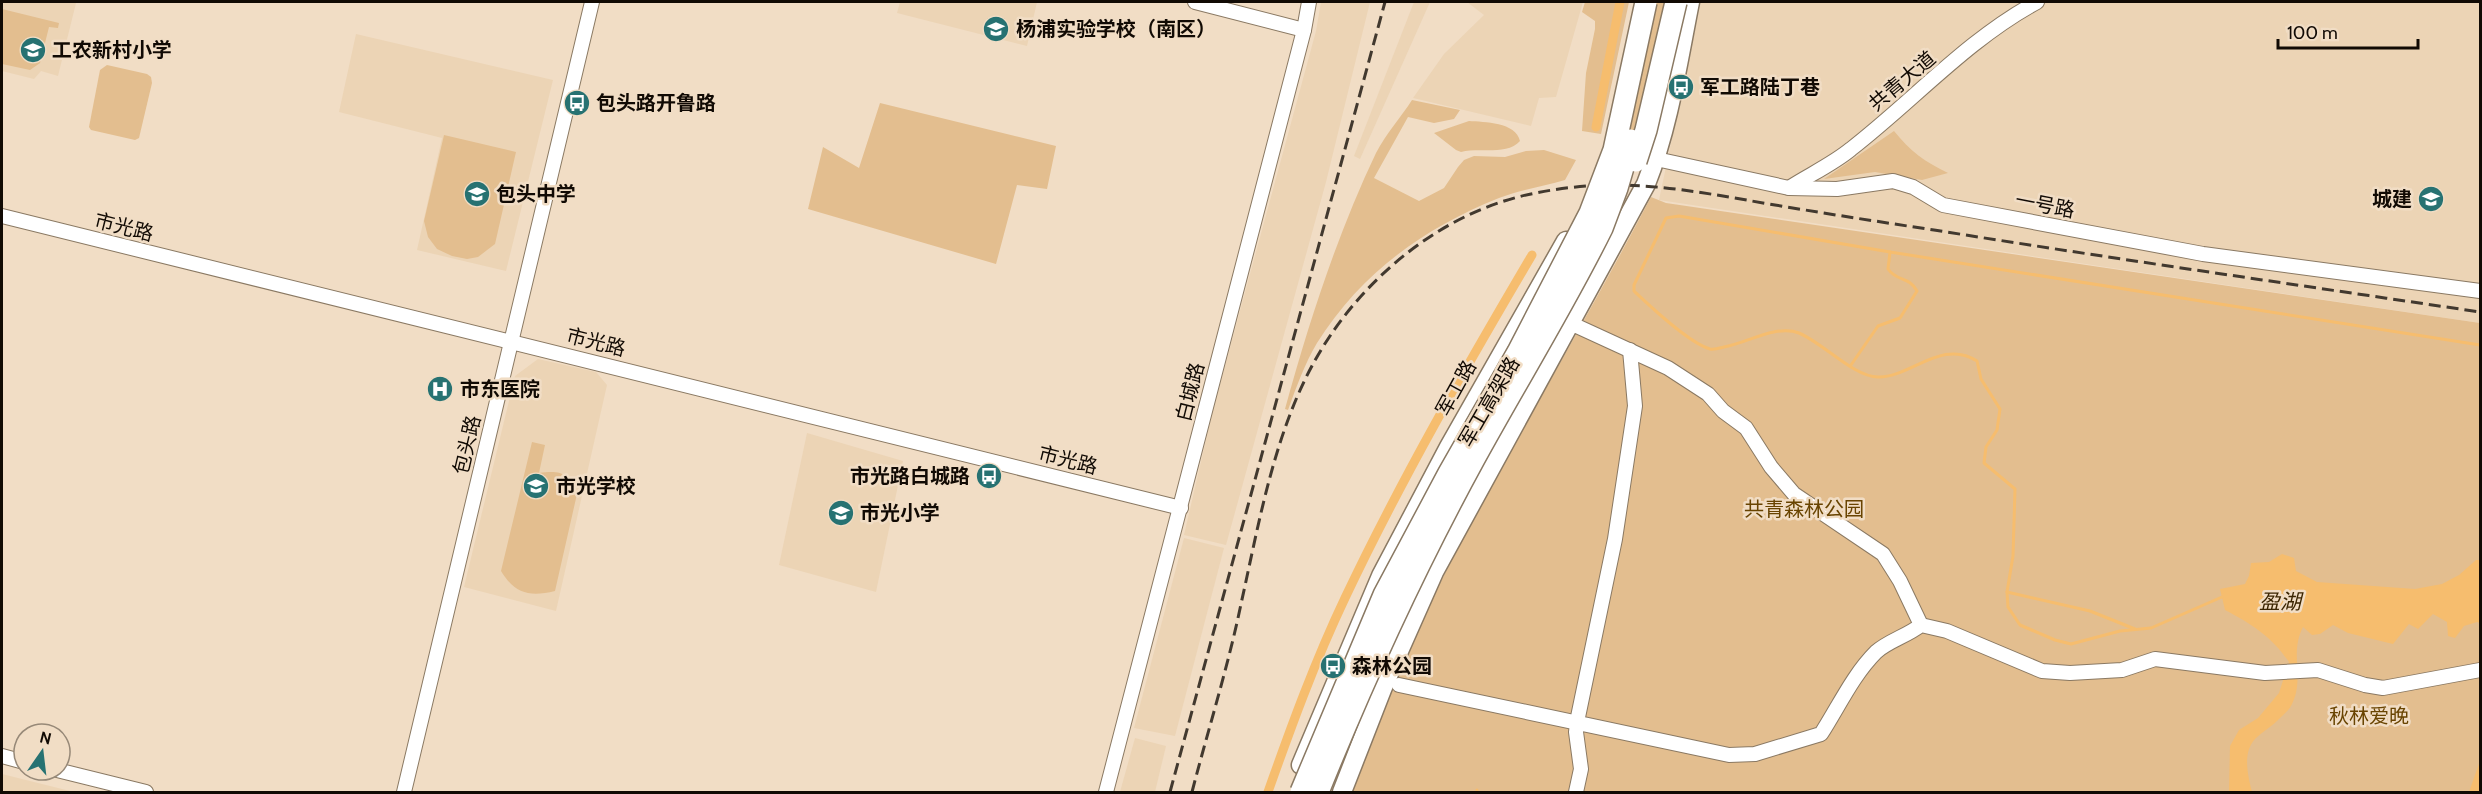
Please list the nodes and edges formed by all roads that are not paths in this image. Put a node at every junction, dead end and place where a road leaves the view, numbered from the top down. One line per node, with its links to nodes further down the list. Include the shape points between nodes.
1 (592, 2): 17 (street, 包头路)
2 (1195, 2): 9 (street)
3 (1309, 2): 9 (street, 白城路)
4 (1645, 2): 10 (main road, 军工路); 29 (highway, 军工高架路, bridge, via 1614,150 1590,213 1384,595)
5 (1660, 2): 14 (highway, 军工高架路, bridge, via 1626,158)
6 (1676, 2): 14 (highway, bridge, via 1646,130 1624,190)
7 (1690, 2): 11 (main road)
8 (2037, 2): 12 (street, 共青大道, via 1964,54 1849,151)
9 (1304, 30): 19 (street, 白城路)
10 (1611, 145): 11 (street, 一号路); 28 (main road, 军工路, via 1577,224 1460,427 1381,576)
11 (1655, 160): 12 (street, 一号路); 16 (main road, via 1646,184)
12 (1789, 188): 15 (street, 一号路, via 1838,189 1893,181 1913,187 1943,205 2203,254)
13 (2, 216): 17 (street, 市光路)
14 (1602, 228): 30 (highway, 军工高架路, bridge, via 1473,460 1402,601)
15 (2481, 291)
16 (1570, 323): 18 (street); 31 (main road, via 1434,572)
17 (512, 341): 19 (street, 市光路); 26 (street, 包头路)
18 (1630, 350): 20 (street, via 1708,394 1746,428 1794,494 1883,554); 23 (street, via 1635,406 1615,539)
19 (1181, 508): 27 (street, 白城路)
20 (1921, 625): 21 (street, via 1947,631 2042,671 2122,670 2155,659 2265,673 2318,670 2383,688); 23 (street, via 1878,650 1859,672 1821,734 1790,744 1755,754 1729,755)
21 (2481, 670)
22 (1399, 685): 23 (street)
23 (1577, 724): 32 (street, via 1581,769)
24 (72, 774): 25 (street)
25 (146, 792)
26 (404, 792)
27 (1106, 792)
28 (1291, 792)
29 (1301, 792)
30 (1318, 792)
31 (1341, 792)
32 (1576, 792)

